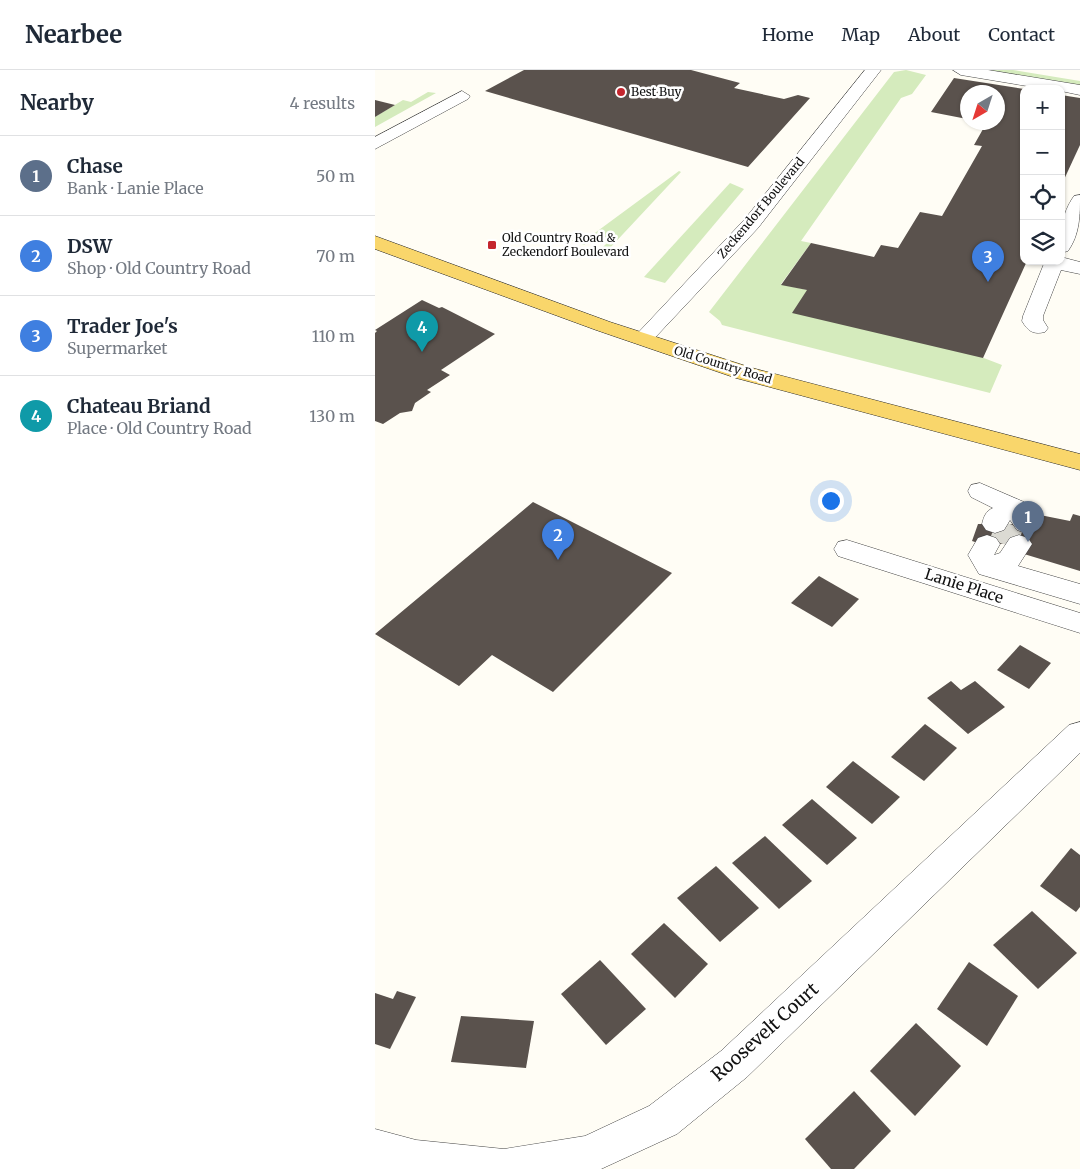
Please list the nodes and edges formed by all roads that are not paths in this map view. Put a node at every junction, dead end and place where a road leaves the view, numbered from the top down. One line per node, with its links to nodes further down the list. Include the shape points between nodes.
1 (873, 70): 13 (street, Zeckendorf Boulevard, via 751,224)
2 (961, 70): 3 (street)
3 (1080, 90)
4 (463, 96): 5 (street)
5 (375, 144)
6 (1080, 200): 7 (street)
7 (1065, 237)
8 (375, 242): 13 (main road, Old Country Road)
9 (1065, 261): 11 (street)
10 (1054, 265): 12 (street, via 1033,316 1032,321)
11 (1080, 268)
12 (1039, 328)
13 (643, 340): 14 (main road, Old Country Road, via 792,386)
14 (1080, 462)
15 (981, 491): 16 (street)
16 (1005, 535): 18 (street); 19 (street)
17 (847, 549): 18 (street, Lanie Place)
18 (975, 590): 20 (street, Lanie Place)
19 (1080, 594)
20 (1080, 623)
21 (1080, 734): 22 (street, Roosevelt Court, via 734,1064 663,1120 587,1155 505,1169 416,1160)
22 (375, 1149)

